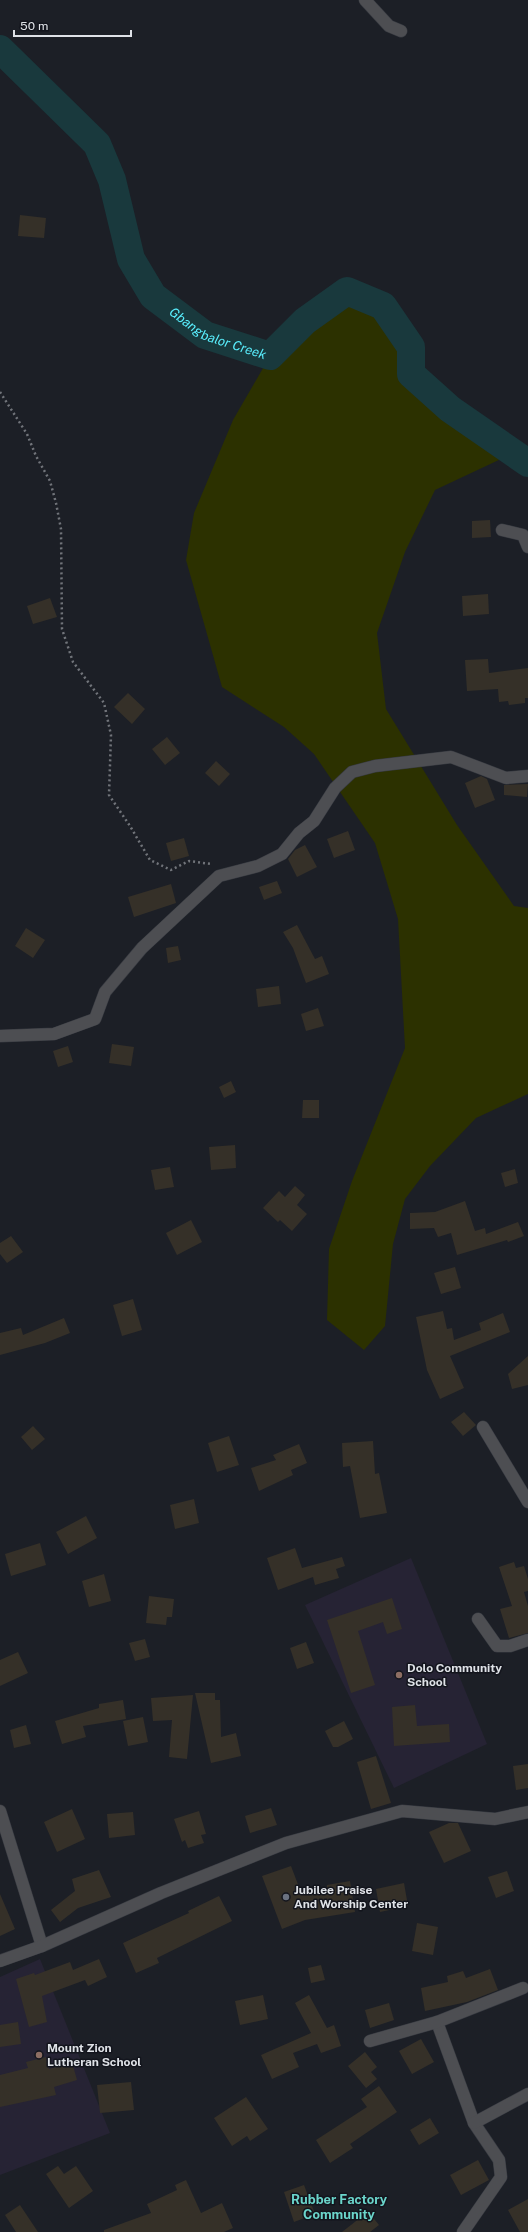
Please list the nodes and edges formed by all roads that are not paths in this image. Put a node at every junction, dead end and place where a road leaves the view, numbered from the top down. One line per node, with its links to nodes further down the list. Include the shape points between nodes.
1 (366, 0): 2 (street, via 388,26)
2 (401, 30)
3 (502, 530): 4 (street, via 523,535)
4 (528, 548)
5 (528, 776): 6 (street, via 506,778 451,757 375,766 352,772 335,788 314,821 299,833 282,854 258,866 219,876 142,948 104,992 95,1019 54,1034)
6 (0, 1036)
7 (483, 1427): 8 (street)
8 (528, 1502)
9 (478, 1619): 10 (street, via 497,1646 510,1646)
10 (528, 1640)
11 (0, 1811): 13 (street)
12 (528, 1812): 14 (street, via 495,1819 402,1811 351,1825 286,1843 161,1893)
13 (2, 1827): 14 (street)
14 (42, 1946): 15 (street)
15 (0, 1961)
16 (526, 1989): 17 (street)
17 (436, 2022): 18 (street); 20 (street)
18 (370, 2041)
19 (528, 2094): 20 (street)
20 (474, 2123): 21 (street, via 499,2160 502,2177)
21 (462, 2232)

